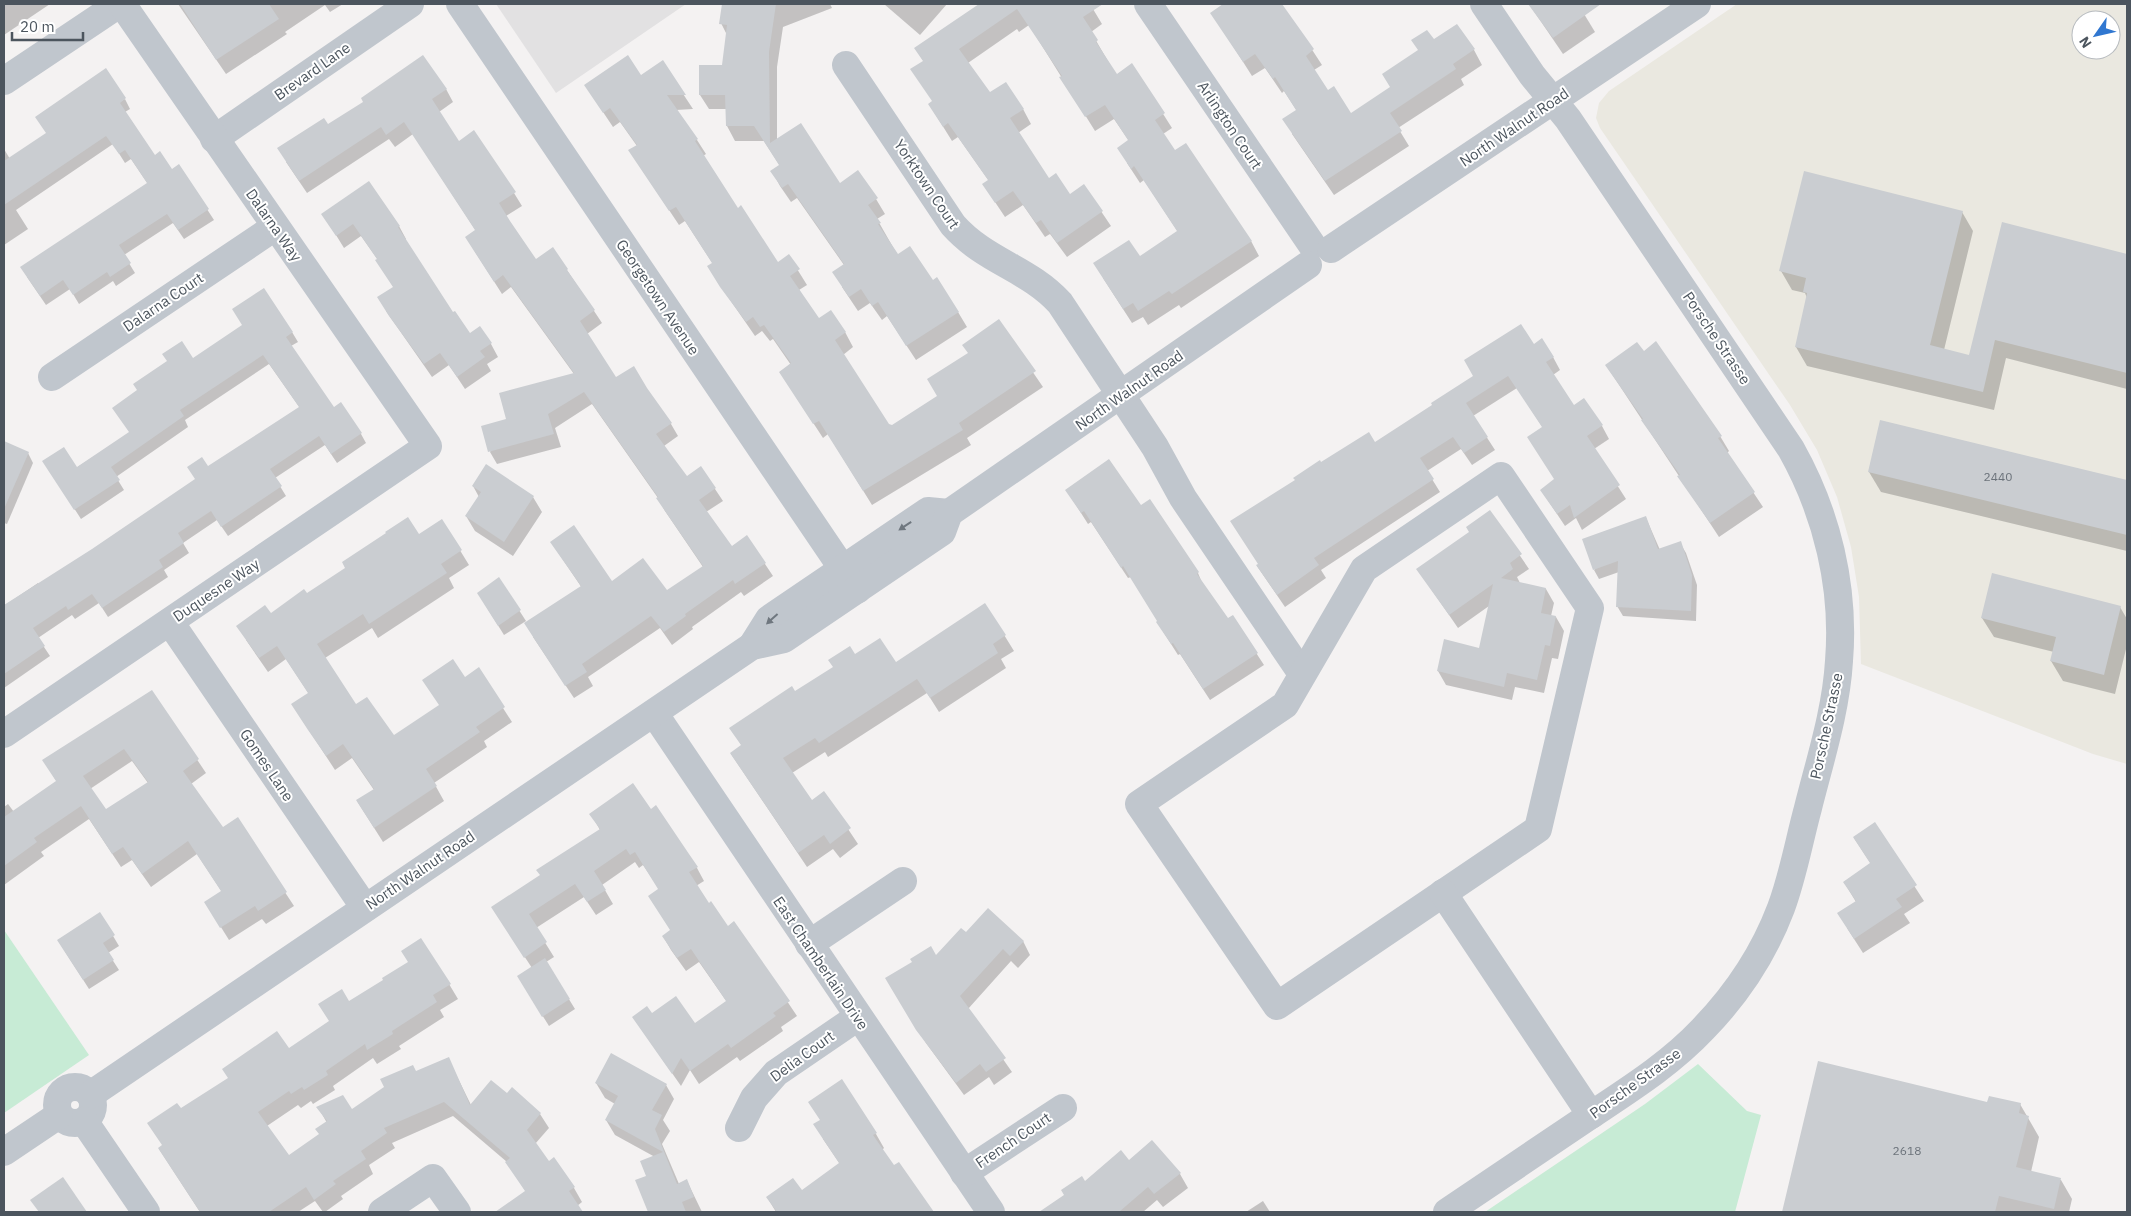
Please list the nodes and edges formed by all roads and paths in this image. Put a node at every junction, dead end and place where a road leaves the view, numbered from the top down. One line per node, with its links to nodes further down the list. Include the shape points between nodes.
1 (120, 4): 8 (street); 10 (street, Dalarna Way)
2 (410, 4): 10 (street, Brevard Lane)
3 (460, 4): 16 (street, Georgetown Avenue)
4 (1148, 4): 12 (street, Arlington Court)
5 (1484, 4): 9 (street, Porsche Strasse, via 1532,75)
6 (1697, 4): 9 (street, North Walnut Road)
7 (846, 65): 14 (street, Yorktown Court, via 953,225 981,251 1034,280 1050,293)
8 (4, 81)
9 (1554, 101): 12 (street, North Walnut Road); 28 (street, Porsche Strasse, via 1799,462 1826,530 1840,614 1839,662 1832,712 1789,884 1772,930 1740,983 1704,1028 1658,1069)
10 (214, 138): 11 (street, Dalarna Way)
11 (275, 227): 13 (street, Dalarna Court); 15 (street, Dalarna Way)
12 (1317, 253): 14 (street, North Walnut Road)
13 (52, 377)
14 (1122, 396): 16 (street, North Walnut Road, via 949,513 942,532); 18 (street, Yorktown Court, via 1183,498)
15 (428, 446): 17 (street, Duquesne Way)
16 (850, 579): 19 (street, North Walnut Road, via 784,640 752,646)
17 (170, 622): 20 (street, Duquesne Way); 23 (street, Gomes Lane)
18 (1302, 674): 22 (street, via 1285,705 1139,804 1277,1006); 22 (street, via 1364,569 1501,476 1590,608 1538,829)
19 (654, 713): 23 (street, North Walnut Road); 24 (street, East Chamberlain Drive)
20 (4, 734)
21 (903, 882): 24 (street)
22 (1443, 893): 28 (street)
23 (365, 908): 27 (street, North Walnut Road)
24 (809, 944): 25 (street, East Chamberlain Drive)
25 (858, 1017): 29 (street, Delia Court, via 776,1073 754,1098); 31 (street, East Chamberlain Drive)
26 (1063, 1108): 31 (street, French Court)
27 (78, 1110): 30 (street, North Walnut Road); 32 (street)
28 (1591, 1115): 36 (street, Porsche Strasse)
29 (739, 1128)
30 (4, 1152)
31 (964, 1173): 35 (street, East Chamberlain Drive)
32 (146, 1212)
33 (382, 1212): 34 (street, via 433,1178)
34 (457, 1212)
35 (991, 1212)
36 (1447, 1212)

